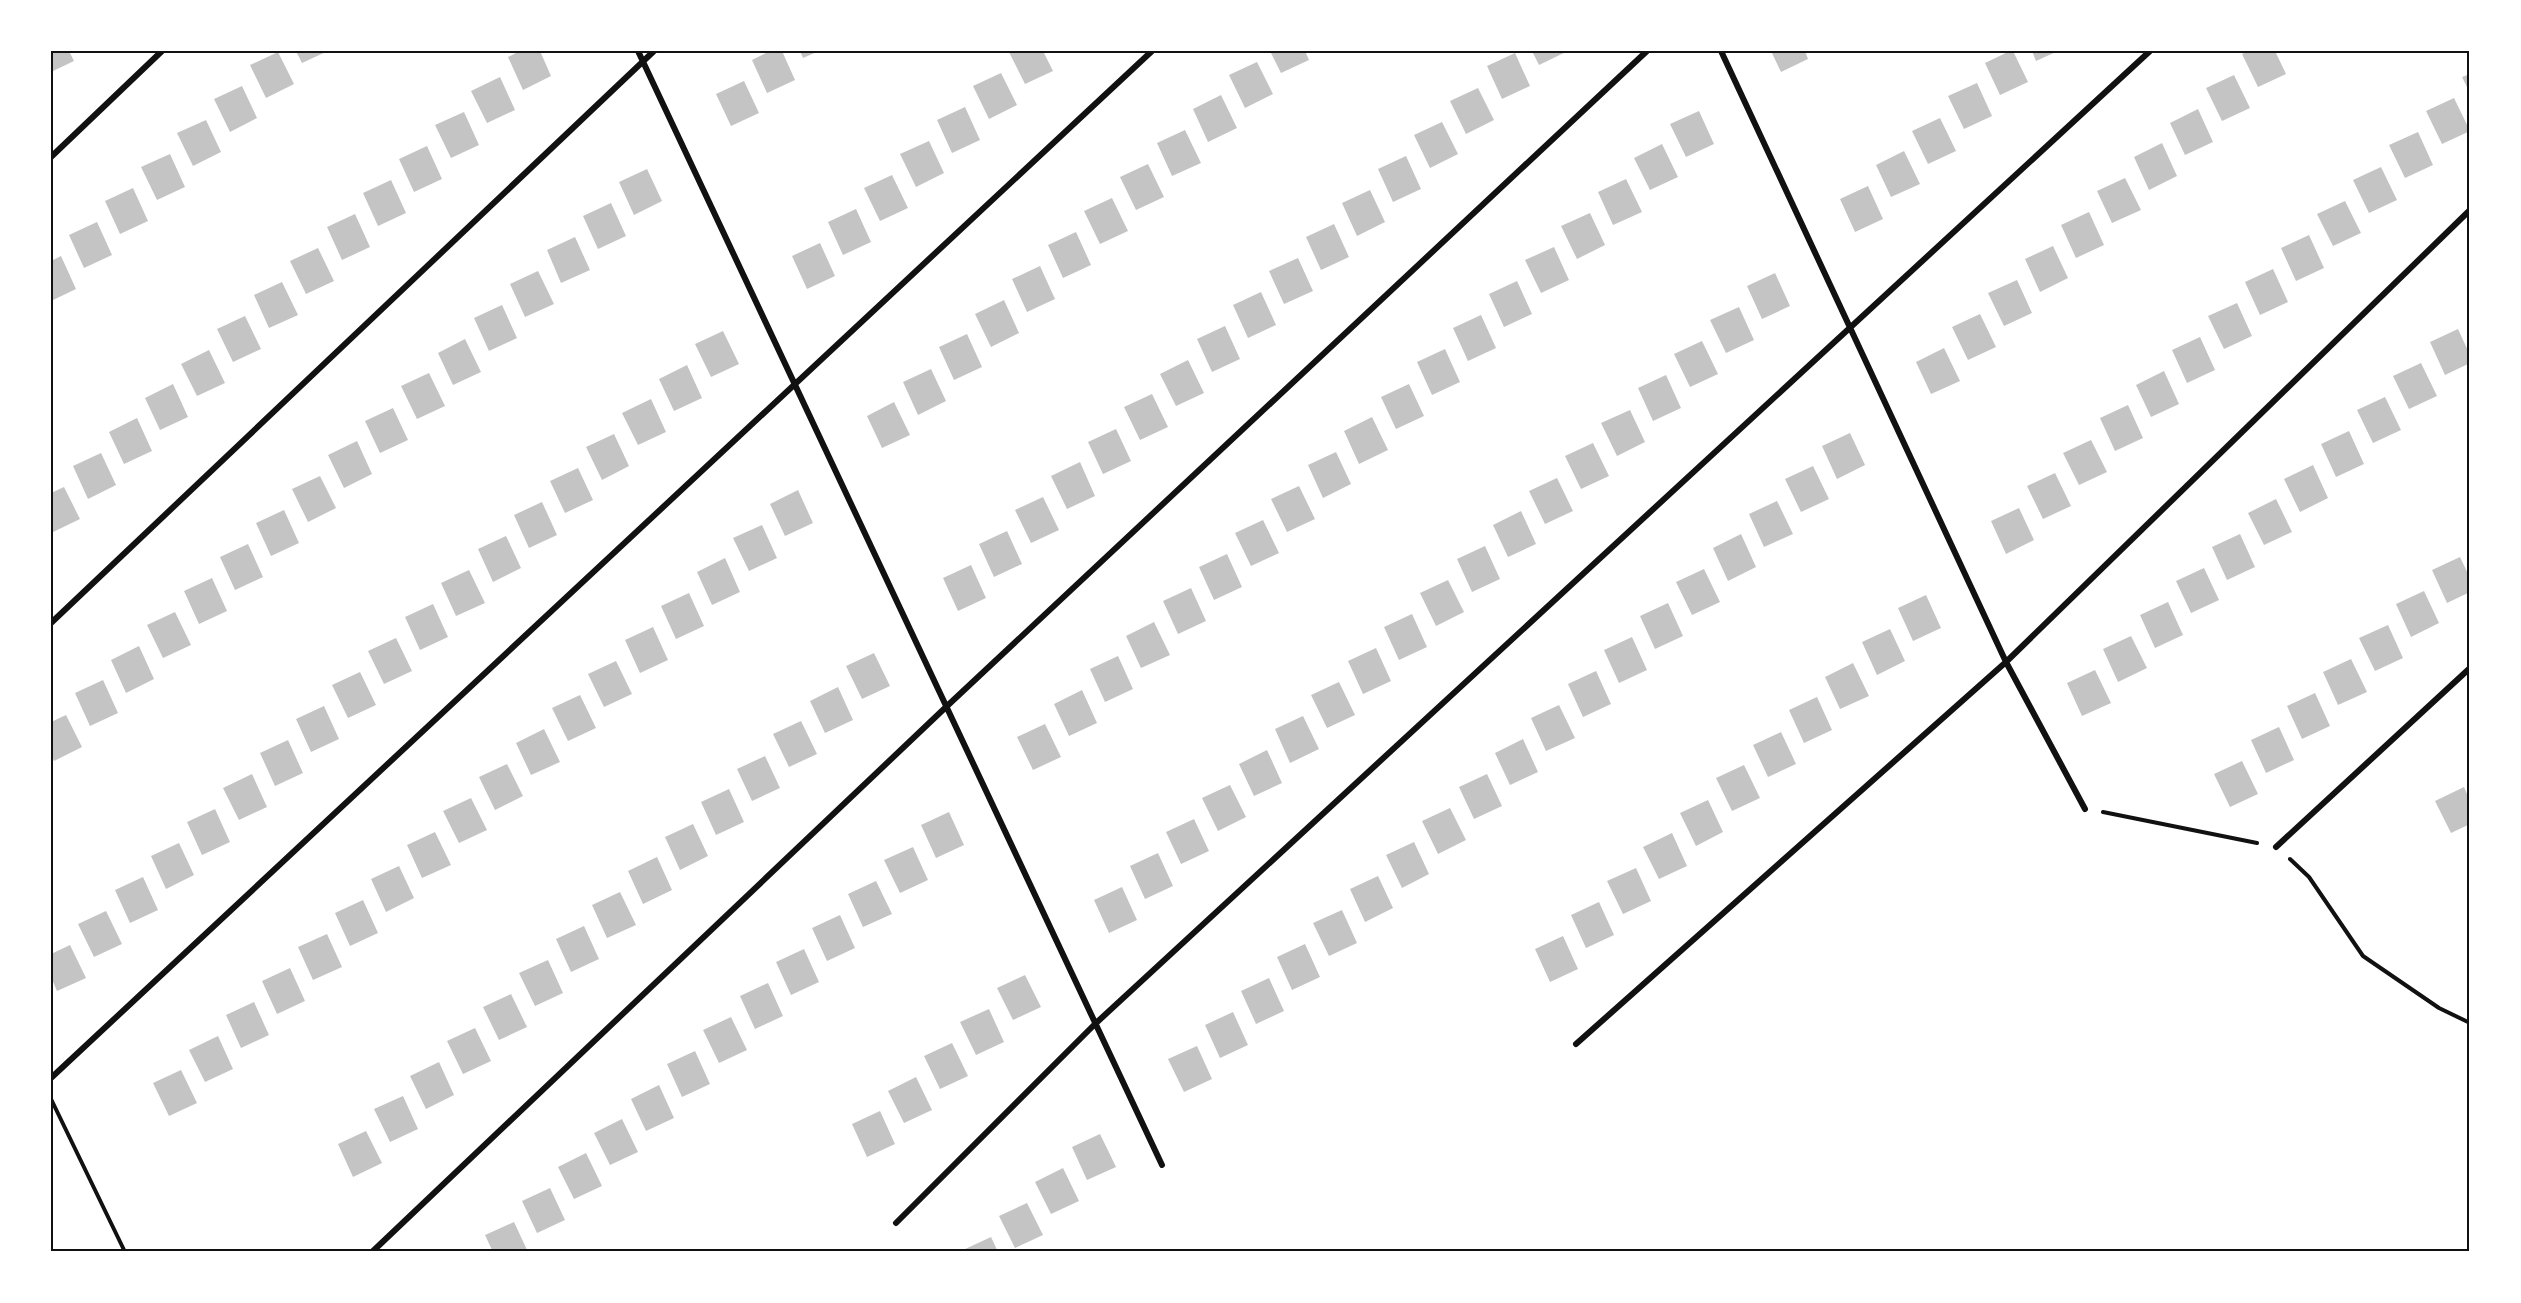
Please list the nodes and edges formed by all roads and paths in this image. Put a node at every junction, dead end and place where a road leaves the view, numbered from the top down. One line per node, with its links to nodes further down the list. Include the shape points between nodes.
1 (162, 51): 9 (street)
2 (638, 51): 8 (street)
3 (654, 51): 8 (street)
4 (1152, 51): 12 (street)
5 (1647, 51): 16 (street)
6 (1721, 51): 11 (street)
7 (2150, 51): 11 (street)
8 (643, 61): 12 (street); 13 (street)
9 (51, 157)
10 (2470, 210): 14 (street)
11 (1851, 328): 14 (street); 20 (street)
12 (794, 384): 16 (street); 22 (street)
13 (51, 623)
14 (2006, 662): 17 (street); 21 (street)
15 (2470, 668): 18 (street)
16 (946, 707): 20 (street); 27 (street)
17 (2085, 809): 18 (path)
18 (2276, 847): 19 (path, via 2309,877 2363,956 2439,1008)
19 (2470, 1023)
20 (1095, 1024): 24 (street); 25 (street)
21 (1576, 1044)
22 (51, 1078)
23 (51, 1099): 26 (path)
24 (1162, 1165)
25 (896, 1223)
26 (125, 1252)
27 (372, 1252)

